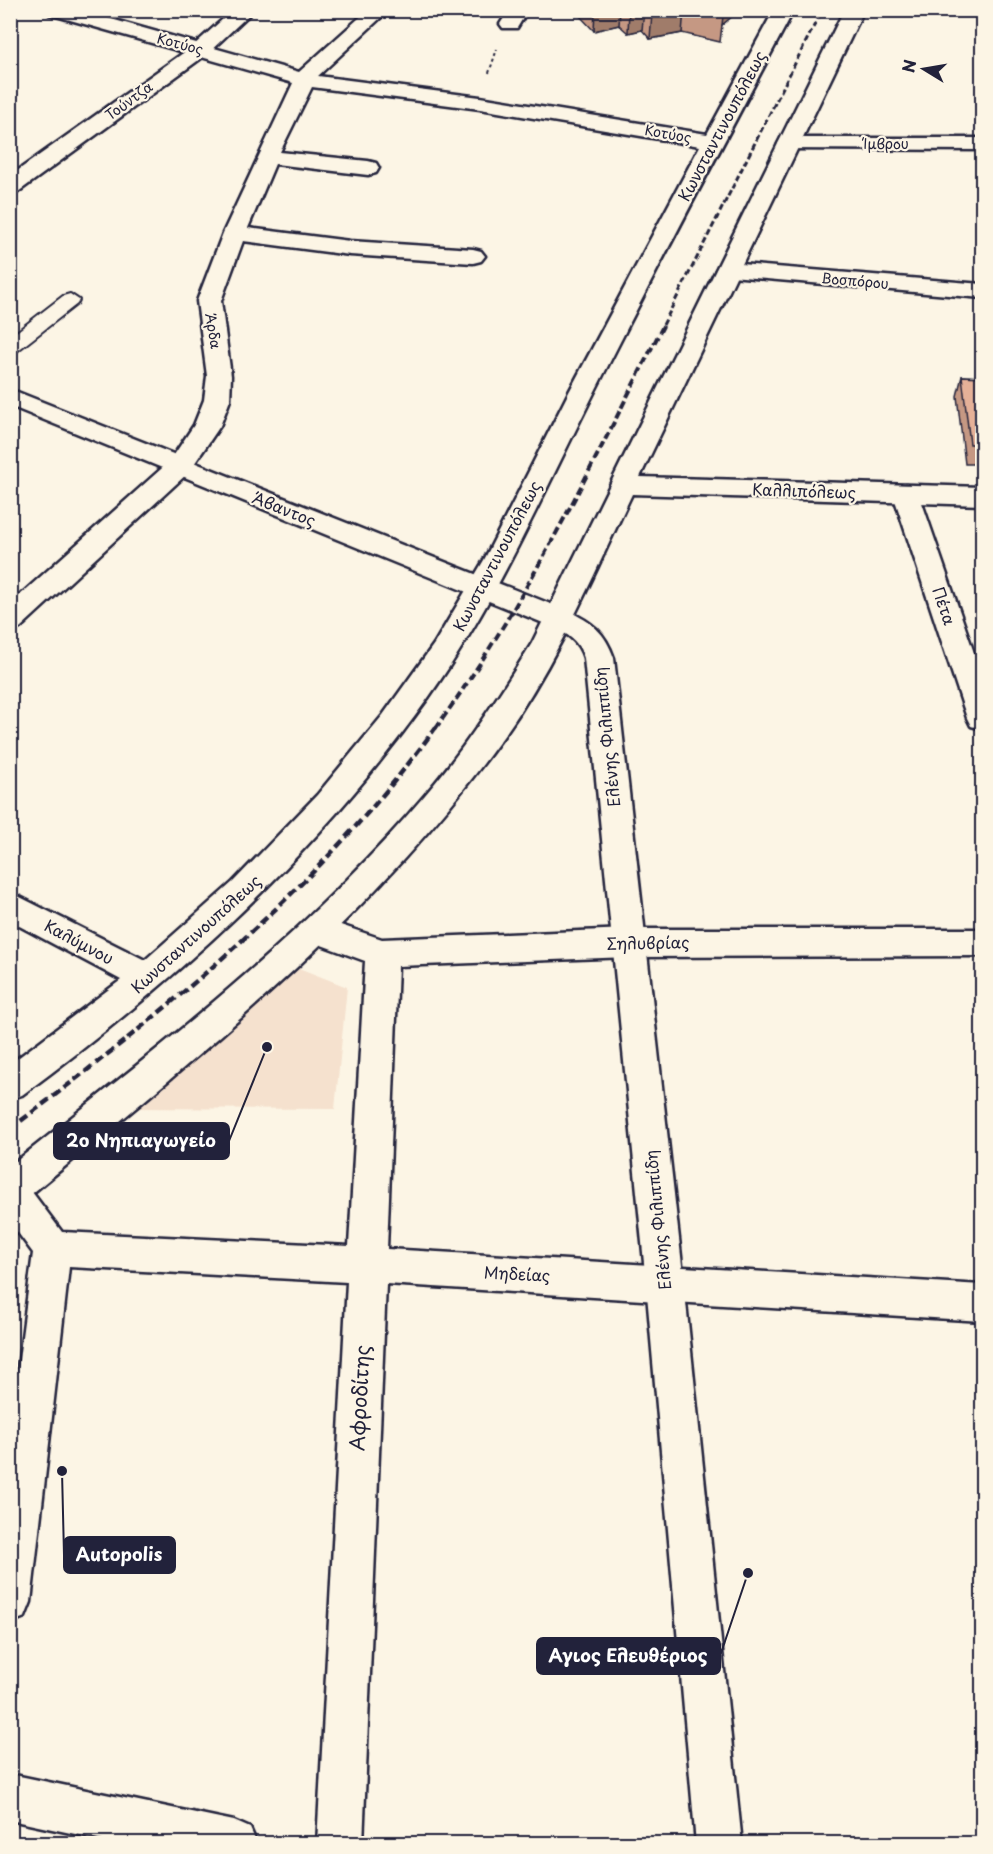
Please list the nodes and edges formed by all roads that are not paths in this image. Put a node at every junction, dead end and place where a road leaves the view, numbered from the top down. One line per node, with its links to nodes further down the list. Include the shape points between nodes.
1 (56, 10): 6 (street, Κοτύος)
2 (245, 10): 6 (street, Τούντζα)
3 (380, 10): 7 (street, Άρδα)
4 (784, 10): 8 (street, Κωνσταντινουπόλεως)
5 (854, 10): 9 (street)
6 (200, 50): 7 (street, Κοτύος); 13 (street, Τούντζα)
7 (304, 80): 8 (street, Κοτύος, via 480,103); 11 (street, Άρδα)
8 (714, 142): 25 (street, Κωνσταντινουπόλεως)
9 (789, 144): 10 (street, Ίμβρου); 16 (street)
10 (982, 144)
11 (267, 157): 12 (street); 14 (street, Άρδα)
12 (368, 168)
13 (10, 187)
14 (234, 233): 15 (street, via 350,249); 21 (street, Άρδα, via 208,310 218,359 216,400 207,426)
15 (474, 256)
16 (728, 270): 17 (street, Βοσπόρου); 22 (street)
17 (982, 291)
18 (70, 300): 19 (lane)
19 (10, 347)
20 (10, 397): 21 (street, Άβαντος)
21 (179, 467): 25 (street, Άβαντος); 27 (street, Άρδα)
22 (625, 485): 23 (street, Καλλιπόλεως); 26 (street)
23 (906, 494): 24 (street, Καλλιπόλεως); 28 (street, Πέτα)
24 (982, 496)
25 (482, 589): 26 (street, Άβαντος); 34 (street, Κωνσταντινουπόλεως, via 421,685 331,801 254,884)
26 (558, 618): 30 (street, via 517,696 474,756 389,855); 32 (street, Ελένης Φιλιππίδη, via 594,639 600,658)
27 (10, 621)
28 (982, 718)
29 (10, 905): 34 (street, Καλύμνου)
30 (317, 930): 33 (street, Σηλυβρίας); 36 (street)
31 (982, 942): 32 (street, Σηλυβρίας)
32 (628, 943): 33 (street, Σηλυβρίας); 39 (street, Ελένης Φιλιππίδη)
33 (382, 953): 38 (street, Αφροδίτης)
34 (148, 978): 35 (street, Κωνσταντινουπόλεως)
35 (10, 1084)
36 (10, 1191): 37 (street)
37 (52, 1249): 38 (street, Μηδείας); 41 (street)
38 (367, 1265): 39 (street, Μηδείας); 44 (street, Αφροδίτης)
39 (665, 1283): 40 (street, Μηδείας); 45 (street, Ελένης Φιλιππίδη)
40 (982, 1303)
41 (10, 1602)
42 (10, 1797): 43 (street)
43 (234, 1844)
44 (340, 1844)
45 (719, 1844)

